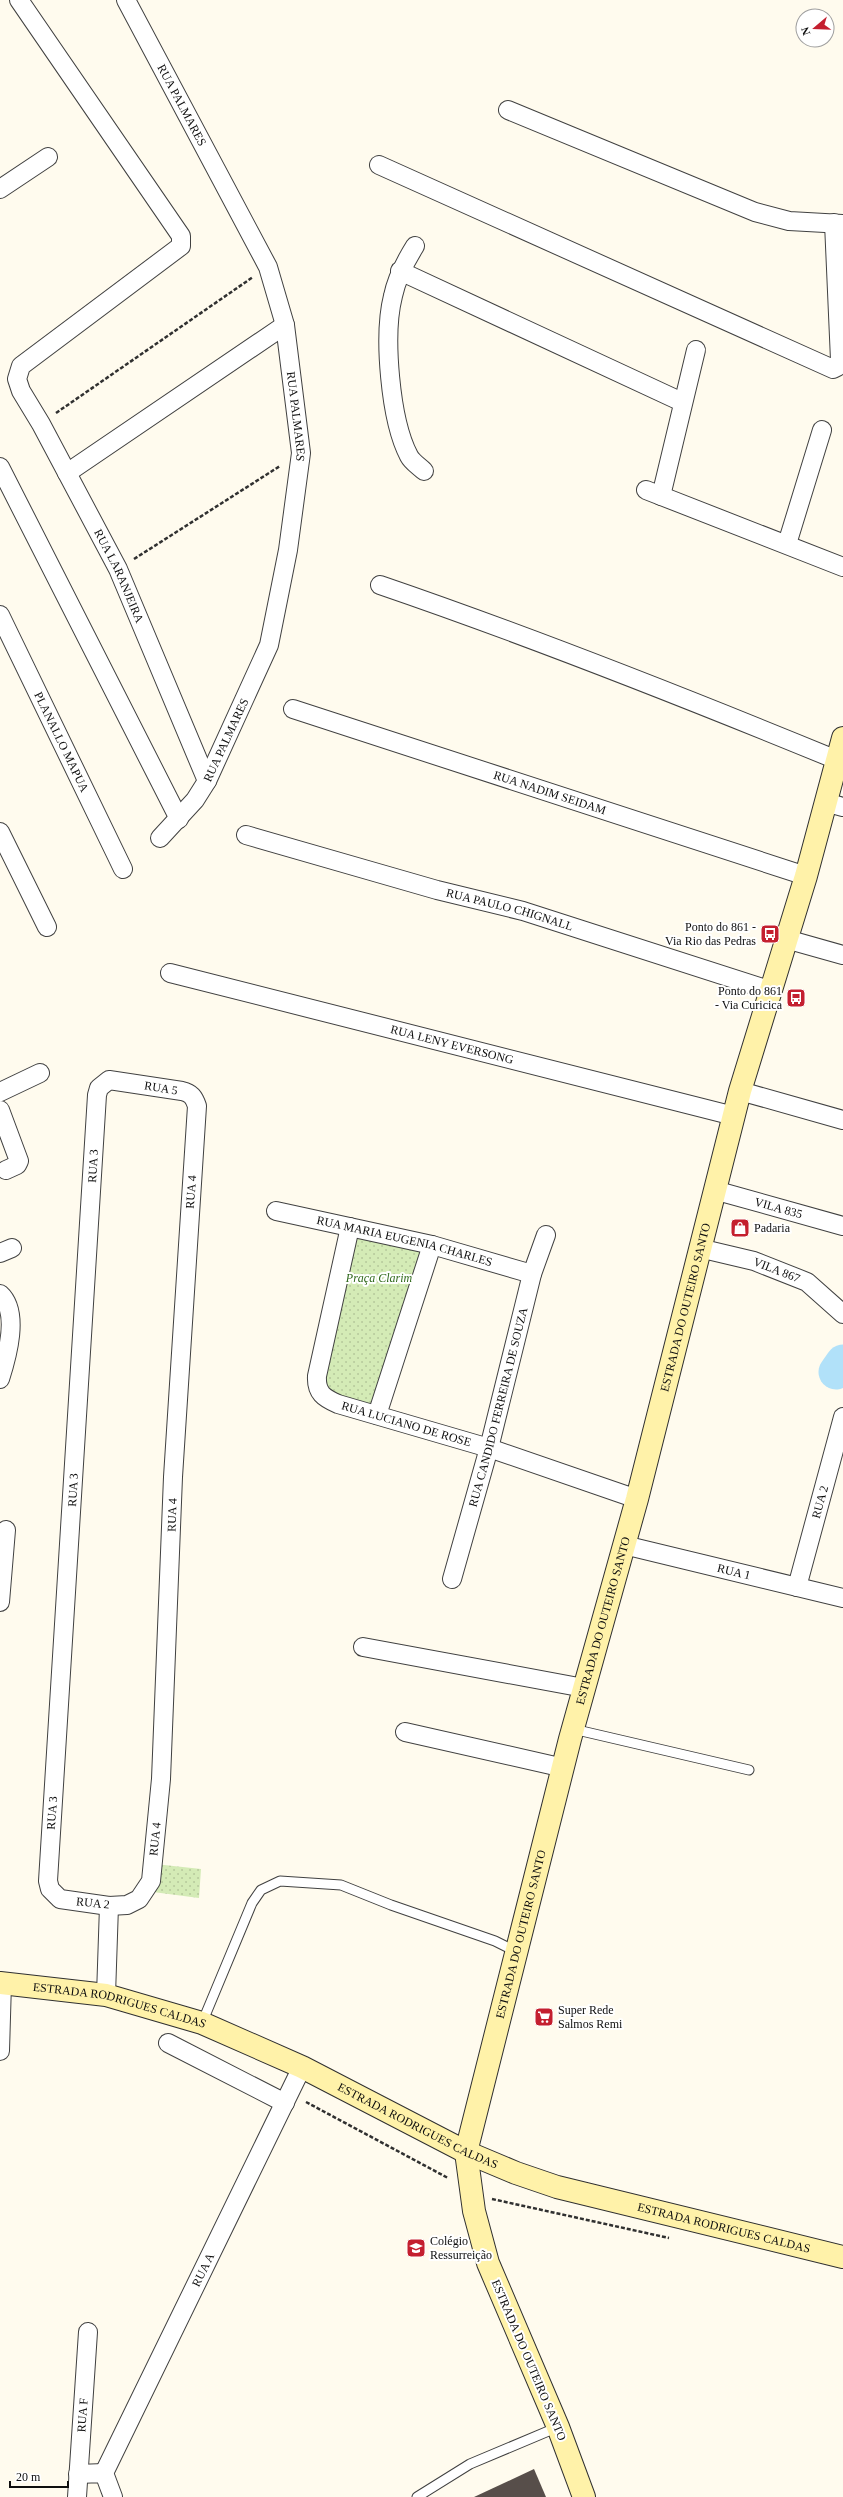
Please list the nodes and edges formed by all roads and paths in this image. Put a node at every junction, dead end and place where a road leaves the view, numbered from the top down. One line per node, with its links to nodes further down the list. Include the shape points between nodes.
1 (19, 0): 14 (street, RUA LARANJEIRA, via 181,236 181,246 175,251 21,366 17,379 21,391)
2 (126, 0): 9 (street, RUA PALMARES)
3 (508, 110): 7 (street, via 755,212 789,221)
4 (48, 158): 6 (street)
5 (380, 165): 7 (street, via 833,369 840,360)
6 (0, 190)
7 (839, 224)
8 (415, 246): 10 (street)
9 (268, 267): 11 (street, RUA PALMARES); 14 (path)
10 (400, 271): 13 (street); 18 (street, via 392,297 389,321 389,353 395,410 400,434 410,457)
11 (285, 325): 16 (street, RUA PALMARES); 19 (street)
12 (696, 350): 13 (street)
13 (682, 402): 20 (street, via 653,493)
14 (41, 424): 19 (street, RUA LARANJEIRA)
15 (822, 430): 20 (street)
16 (301, 453): 22 (path); 28 (street, RUA PALMARES, via 288,550 269,645)
17 (0, 467): 30 (street)
18 (424, 471)
19 (67, 473): 22 (street, RUA LARANJEIRA)
20 (787, 544): 21 (street)
21 (843, 567)
22 (118, 569): 28 (street, RUA LARANJEIRA)
23 (380, 585): 27 (street, via 561,651)
24 (0, 615): 34 (street, PLANALLO MAPUA)
25 (293, 709): 35 (street, RUA NADIM SEIDAM)
26 (843, 738): 27 (street, ESTRADA DO OUTEIRO SANTO)
27 (837, 760): 29 (street, ESTRADA DO OUTEIRO SANTO)
28 (207, 781): 30 (street, RUA PALMARES)
29 (834, 804): 35 (street, ESTRADA DO OUTEIRO SANTO)
30 (179, 819): 33 (street, RUA PALMARES)
31 (0, 832): 36 (street)
32 (246, 835): 40 (street, RUA PAULO CHIGNALL, via 437,890 523,911)
33 (160, 838)
34 (123, 869)
35 (806, 876): 37 (street, ESTRADA DO OUTEIRO SANTO)
36 (46, 927)
37 (786, 939): 38 (street); 40 (street, ESTRADA DO OUTEIRO SANTO)
38 (843, 955)
39 (170, 973): 47 (street, RUA LENY EVERSONG)
40 (772, 991): 43 (street, ESTRADA DO OUTEIRO SANTO)
41 (40, 1073): 44 (street)
42 (109, 1080): 46 (street, RUA 5, via 188,1093 195,1099); 77 (street, RUA 3, via 99,1088 97,1095 48,1881 50,1889)
43 (740, 1091): 47 (street, ESTRADA DO OUTEIRO SANTO); 48 (street)
44 (0, 1092)
45 (0, 1110): 49 (street, via 19,1161 17,1165)
46 (196, 1115): 78 (street, RUA 4, via 173,1477 161,1779 151,1881 139,1899)
47 (734, 1116): 50 (street, ESTRADA DO OUTEIRO SANTO)
48 (843, 1120)
49 (6, 1170)
50 (714, 1190): 52 (street, VILA 835); 56 (street, ESTRADA DO OUTEIRO SANTO)
51 (276, 1211): 53 (street, RUA MARIA EUGENIA CHARLES)
52 (843, 1226)
53 (350, 1228): 55 (street, RUA MARIA EUGENIA CHARLES); 61 (street, RUA LUCIANO DE ROSE, via 317,1376 318,1389 332,1401)
54 (546, 1235): 57 (street, RUA CANDIDO FERREIRA DE SOUZA)
55 (432, 1245): 57 (street, RUA MARIA EUGENIA CHARLES); 61 (street)
56 (699, 1248): 59 (street, VILA 867, via 754,1261 807,1282); 64 (street, ESTRADA DO OUTEIRO SANTO)
57 (532, 1274): 63 (street, RUA CANDIDO FERREIRA DE SOUZA)
58 (0, 1294): 60 (street, via 8,1304 10,1317 8,1353)
59 (843, 1314)
60 (0, 1379)
61 (377, 1415): 63 (street, RUA LUCIANO DE ROSE)
62 (843, 1417): 68 (street, RUA 2)
63 (489, 1448): 64 (street, RUA LUCIANO DE ROSE); 67 (street, RUA CANDIDO FERREIRA DE SOUZA)
64 (637, 1499): 66 (street, ESTRADA DO OUTEIRO SANTO)
65 (6, 1530): 70 (street)
66 (624, 1545): 68 (street, RUA 1); 72 (street, ESTRADA DO OUTEIRO SANTO)
67 (452, 1579)
68 (797, 1587): 69 (street, RUA 1)
69 (843, 1598)
70 (0, 1602)
71 (363, 1647): 72 (street)
72 (584, 1688): 73 (street, ESTRADA DO OUTEIRO SANTO)
73 (573, 1729): 75 (street, ESTRADA DO OUTEIRO SANTO); 76 (lane)
74 (405, 1732): 75 (street)
75 (564, 1768): 79 (street, ESTRADA DO OUTEIRO SANTO)
76 (749, 1770)
77 (60, 1899): 78 (street, RUA 2)
78 (118, 1905): 81 (street)
79 (517, 1952): 82 (lane, via 495,1941 391,1906 341,1885 280,1881 261,1890 252,1903); 87 (street, ESTRADA DO OUTEIRO SANTO)
80 (1, 1983): 81 (street, ESTRADA RODRIGUES CALDAS); 84 (street)
81 (106, 1995): 82 (street, ESTRADA RODRIGUES CALDAS)
82 (202, 2023): 85 (street, ESTRADA RODRIGUES CALDAS)
83 (168, 2043): 86 (street)
84 (0, 2051)
85 (302, 2067): 86 (street, RUA A); 87 (street, ESTRADA RODRIGUES CALDAS)
86 (285, 2103): 91 (street, RUA A)
87 (466, 2152): 88 (street, ESTRADA RODRIGUES CALDAS, via 557,2187); 90 (street, ESTRADA DO OUTEIRO SANTO, via 474,2211 488,2263)
88 (843, 2257)
89 (88, 2332): 92 (street, RUA F)
90 (558, 2427): 95 (lane, via 470,2464); 96 (street, ESTRADA DO OUTEIRO SANTO)
91 (104, 2473): 92 (street); 94 (street)
92 (78, 2474): 93 (street, RUA F)
93 (76, 2497)
94 (113, 2497)
95 (417, 2497)
96 (584, 2497)

